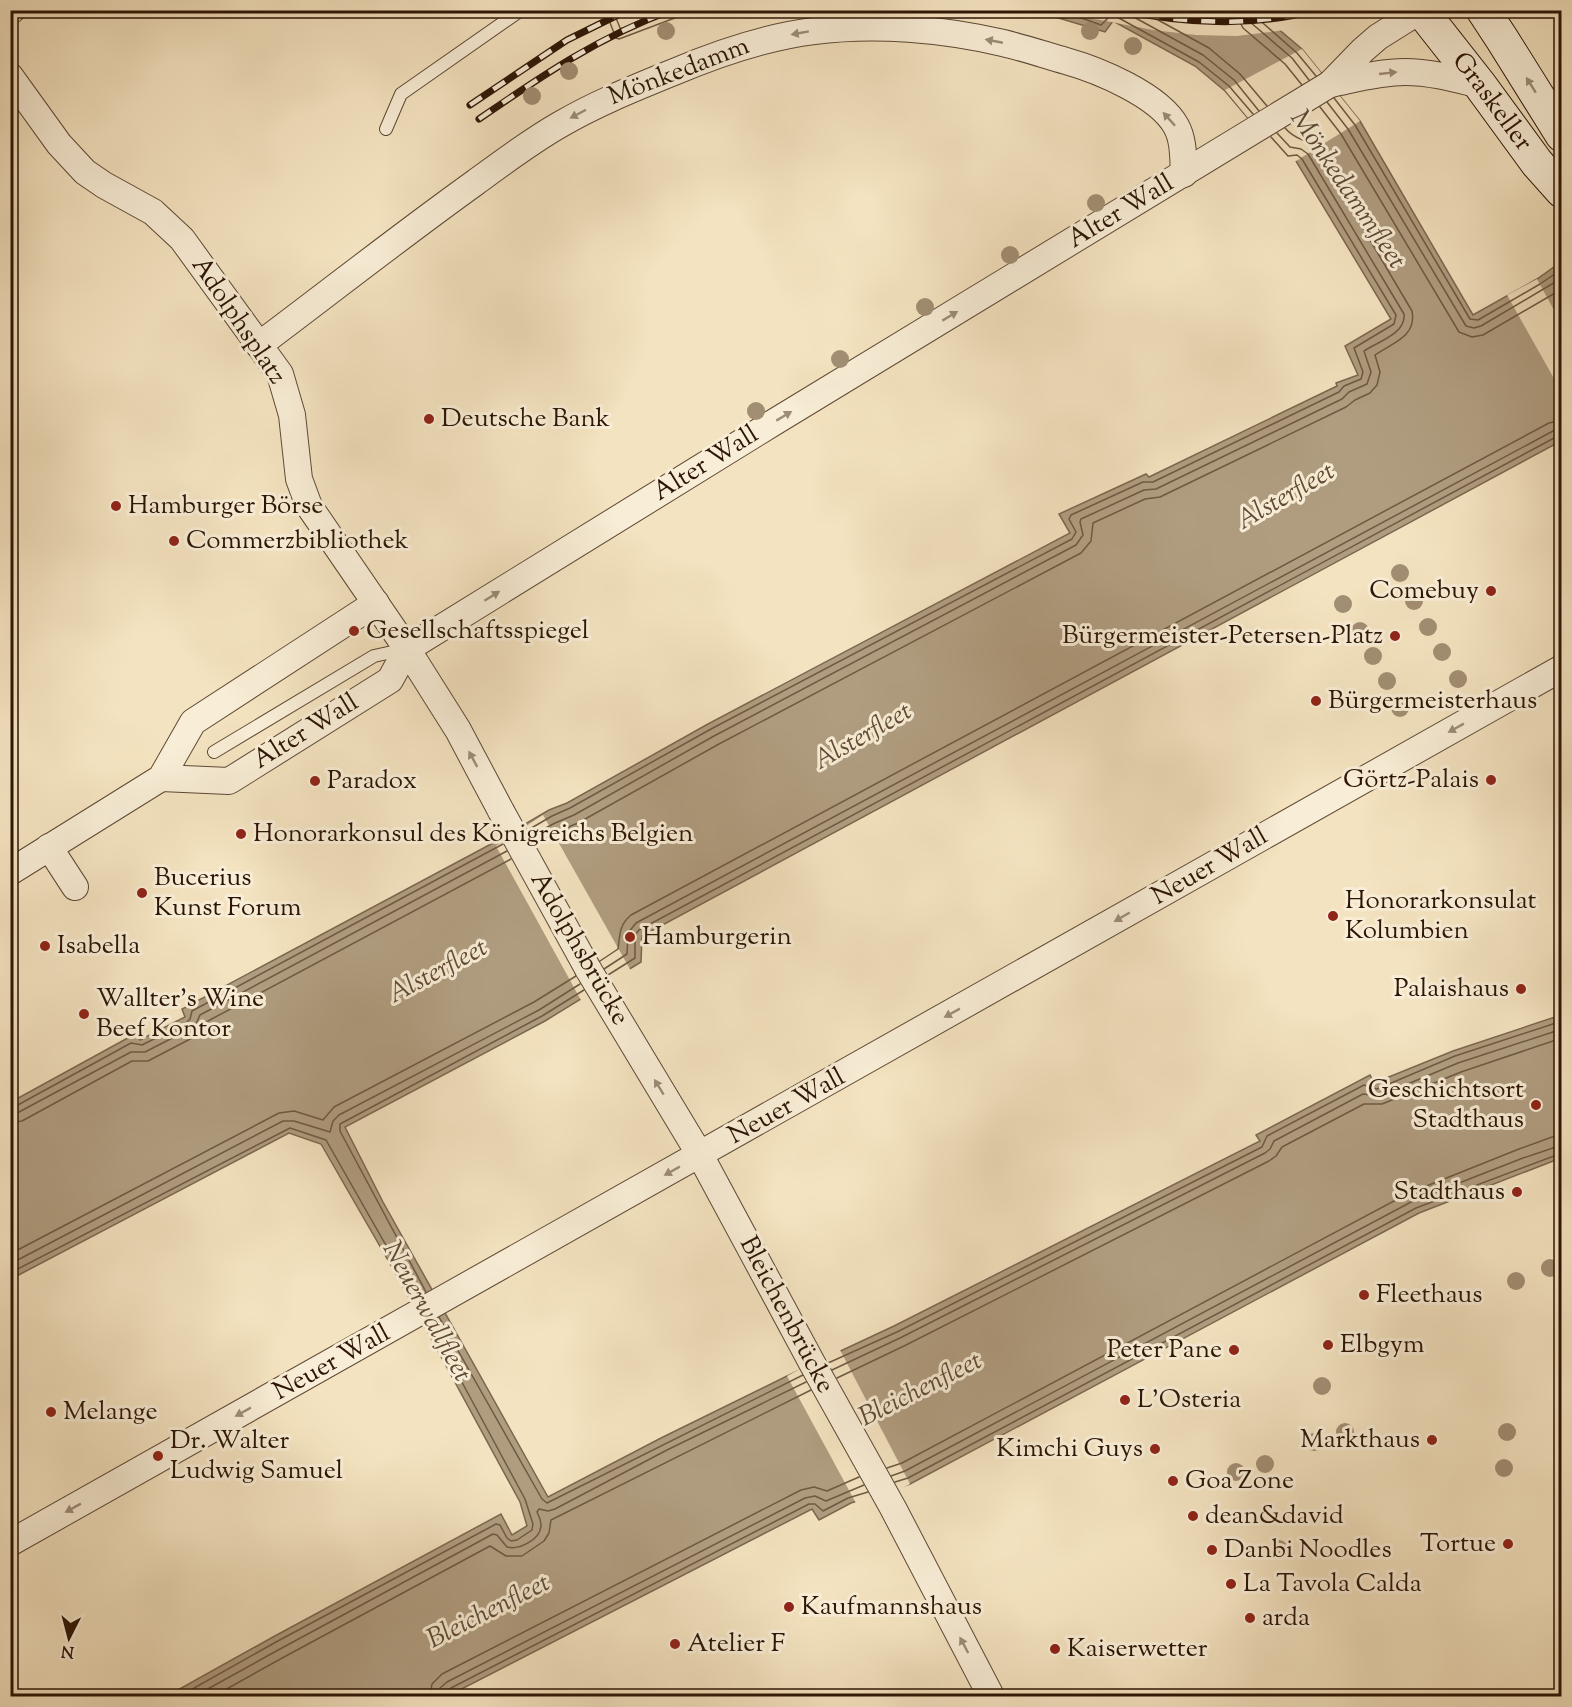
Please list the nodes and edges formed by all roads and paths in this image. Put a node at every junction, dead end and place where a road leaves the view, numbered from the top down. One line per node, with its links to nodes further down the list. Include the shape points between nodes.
1 (521, 10): 7 (lane, via 401,93)
2 (1421, 10): 5 (street, via 1378,37); 6 (main road, Graskeller)
3 (1482, 10): 8 (main road, Graskeller, one-way to 3)
4 (10, 76): 11 (street, Adolphsplatz, via 71,159 104,185 153,212 182,239)
5 (1330, 84): 6 (street, one-way to 6, via 1407,72); 9 (street, Alter Wall)
6 (1480, 85): 10 (main road, Graskeller)
7 (386, 129)
8 (1562, 135)
9 (1184, 174): 11 (street, Mönkedamm, one-way to 11, via 1183,147 1176,126 1166,114 1143,95 1078,64 1002,43 908,29 860,28 783,36 706,59 603,101 559,124 417,224); 13 (street, Alter Wall, one-way to 9)
10 (1562, 191)
11 (259, 345): 12 (street, Adolphsplatz, via 280,374 287,394 299,478 309,506)
12 (376, 603): 13 (street, Adolphsplatz); 16 (street, via 193,722)
13 (407, 649): 15 (lane, via 374,656); 16 (street, Alter Wall, via 390,680 229,781); 20 (street, Adolphsbrücke, one-way to 13, bridge, via 588,969 458,730)
14 (1562, 668): 20 (street, Neuer Wall, one-way to 20)
15 (214, 752)
16 (161, 778): 17 (street)
17 (49, 847): 18 (street); 19 (street)
18 (10, 872)
19 (75, 887)
20 (700, 1155): 21 (street, Neuer Wall, one-way to 21); 22 (street, Bleichenbrücke, one-way to 20)
21 (10, 1543)
22 (991, 1696)

